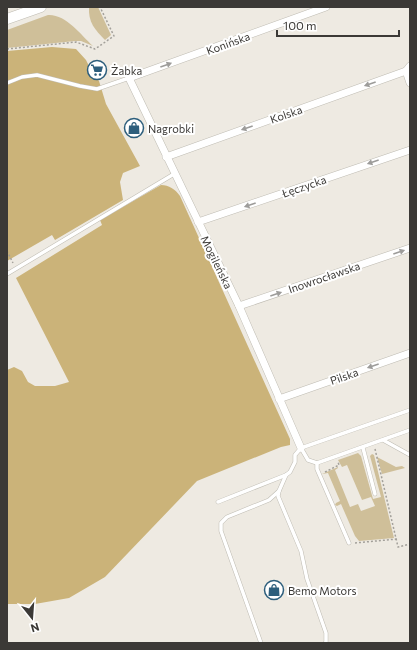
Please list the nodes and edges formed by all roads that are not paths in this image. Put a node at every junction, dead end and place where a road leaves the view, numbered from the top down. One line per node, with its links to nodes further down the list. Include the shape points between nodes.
1 (41, 7): 3 (main road)
2 (326, 7): 5 (street, Konińska, one-way to 2)
3 (7, 19)
4 (408, 69): 6 (street); 9 (street, Kolska, one-way to 9)
5 (129, 78): 7 (lane, via 97,89 30,74); 9 (street, Mogileńska)
6 (410, 83)
7 (7, 84)
8 (410, 150): 11 (street, Łęczycka, one-way to 11)
9 (166, 157): 10 (street, Mogileńska)
10 (174, 174): 11 (street, Mogileńska); 13 (lane)
11 (198, 222): 14 (street, Mogileńska)
12 (410, 248): 14 (street, Inowrocławska, one-way to 12)
13 (7, 274)
14 (239, 306): 16 (street, Mogileńska)
15 (410, 353): 16 (street, Pilska, one-way to 16)
16 (279, 399): 20 (street, Mogileńska)
17 (410, 410): 20 (lane)
18 (410, 430): 19 (lane)
19 (383, 440): 21 (lane); 22 (lane)
20 (301, 448): 23 (lane, via 308,460); 24 (lane, via 295,455 290,472)
21 (363, 448): 23 (lane); 26 (lane)
22 (410, 454)
23 (316, 463): 28 (lane)
24 (286, 475): 25 (lane); 27 (lane)
25 (279, 491): 29 (lane, via 269,500 227,517 221,523 221,532); 30 (lane, via 278,496 301,551 307,579 326,633)
26 (375, 494)
27 (218, 502)
28 (349, 543)
29 (261, 643)
30 (325, 643)

